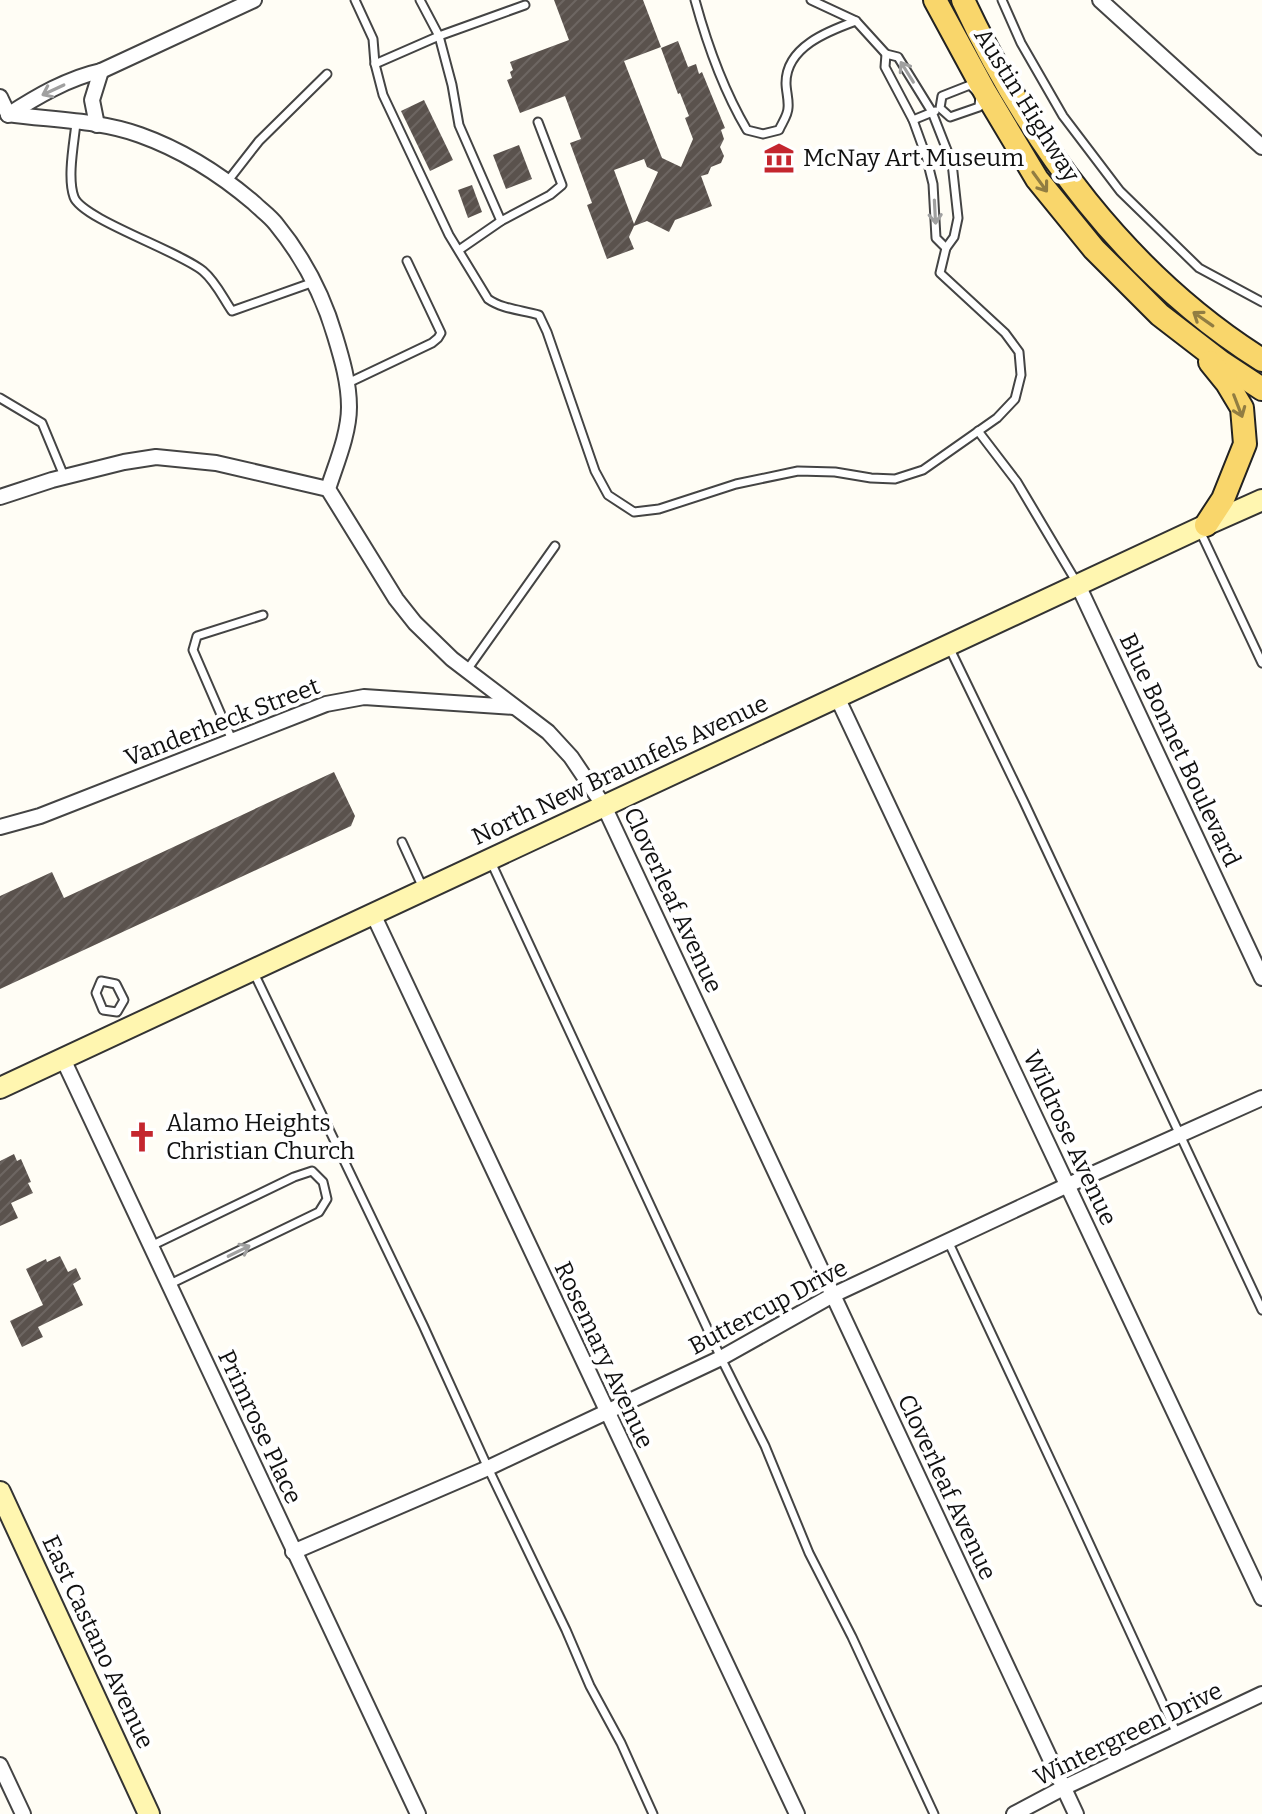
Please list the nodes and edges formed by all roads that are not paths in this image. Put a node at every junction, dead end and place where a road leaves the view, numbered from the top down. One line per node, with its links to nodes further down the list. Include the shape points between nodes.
1 (254, 0): 15 (street)
2 (355, 0): 14 (lane, via 373,39)
3 (420, 0): 12 (lane)
4 (695, 0): 11 (lane, via 736,113 747,130 763,134 779,130 789,111 787,72 798,55 808,43)
5 (811, 0): 11 (lane)
6 (935, 0): 17 (main road, Austin Highway)
7 (963, 0): 17 (main road, Austin Highway)
8 (1002, 0): 32 (lane, via 1063,116 1120,191 1199,268)
9 (1100, 0): 25 (street)
10 (525, 5): 12 (lane)
11 (856, 21): 13 (lane)
12 (439, 36): 14 (lane); 27 (lane, via 459,125)
13 (886, 54): 19 (lane, one-way to 13, via 898,57); 21 (lane, via 885,67)
14 (375, 64): 29 (lane, via 383,95)
15 (101, 71): 20 (street, one-way to 20); 24 (street, via 92,100)
16 (327, 74): 26 (lane, via 259,141)
17 (990, 90): 19 (lane, via 970,85 959,89 942,96); 19 (lane, via 979,107 950,117); 33 (main road, Austin Highway, one-way to 33, via 1037,179 1094,249); 34 (main road, Austin Highway, one-way to 17, via 1192,311 1149,271 1090,207 1036,133)
18 (0, 97): 20 (street)
19 (936, 110): 21 (lane); 28 (lane, via 952,163 957,204 954,237)
20 (4, 116): 23 (street)
21 (913, 120): 28 (lane, one-way to 28, via 933,184 936,238)
22 (538, 122): 27 (lane, via 562,185)
23 (76, 123): 24 (street); 31 (lane, via 75,200 89,213 202,270 232,311)
24 (97, 125): 26 (street, via 167,146)
25 (1262, 147)
26 (227, 182): 31 (street, via 275,222)
27 (501, 221): 29 (lane)
28 (946, 248): 38 (lane, via 940,273 1019,352 1015,399)
29 (459, 250): 38 (lane, via 488,299 539,315 595,471 608,495 634,512 798,471 895,479 923,470)
30 (407, 261): 35 (lane, via 441,333 432,343)
31 (314, 282): 35 (street, via 326,305)
32 (1262, 302)
33 (1195, 342): 36 (main road, Austin Highway); 43 (main road, one-way to 43, via 1242,408 1245,444 1223,499)
34 (1262, 360)
35 (346, 384): 40 (street, via 349,408)
36 (1262, 389)
37 (0, 398): 39 (lane, via 42,423)
38 (978, 431): 45 (lane, via 1017,482)
39 (65, 477): 40 (street, via 156,457 216,463); 41 (street)
40 (328, 489): 49 (street, Cloverleaf Avenue, via 396,599)
41 (0, 497)
42 (1262, 500): 43 (street, North New Braunfels Avenue)
43 (1202, 526): 45 (street, North New Braunfels Avenue); 48 (lane)
44 (555, 546): 49 (lane)
45 (1078, 585): 47 (street, North New Braunfels Avenue); 60 (street, Blue Bonnet Boulevard)
46 (263, 615): 52 (lane, via 197,636 193,650)
47 (948, 645): 50 (street, North New Braunfels Avenue); 65 (lane)
48 (1262, 663)
49 (467, 670): 51 (street, Cloverleaf Avenue)
50 (837, 697): 53 (street, North New Braunfels Avenue); 66 (street, Wildrose Avenue)
51 (515, 707): 52 (street, Vanderheck Street, via 364,697 326,704); 53 (street, Cloverleaf Avenue, via 563,747)
52 (232, 740): 54 (street, Vanderheck Street)
53 (604, 806): 56 (street, North New Braunfels Avenue); 70 (street, Cloverleaf Avenue)
54 (0, 827)
55 (402, 842): 57 (lane)
56 (490, 859): 57 (street, North New Braunfels Avenue); 72 (lane)
57 (424, 890): 58 (street, North New Braunfels Avenue)
58 (373, 914): 59 (street, North New Braunfels Avenue); 73 (street, Rosemary Avenue)
59 (252, 970): 61 (street, North New Braunfels Avenue); 74 (lane)
60 (1262, 978)
61 (121, 1021): 61 (lane, via 124,1000 116,984 101,981 96,993 103,1010); 62 (street, North New Braunfels Avenue)
62 (63, 1059): 63 (street, North New Braunfels Avenue); 68 (street, Primrose Place)
63 (0, 1088)
64 (1262, 1098): 65 (street, Buttercup Drive)
65 (1180, 1135): 66 (street, Buttercup Drive); 71 (lane)
66 (1068, 1185): 67 (street, Buttercup Drive); 77 (street, Wildrose Avenue)
67 (948, 1241): 70 (street, Buttercup Drive); 79 (lane)
68 (150, 1246): 69 (street, Primrose Place); 69 (lane, one-way to 68, via 319,1212 327,1199 323,1182 312,1171 294,1177)
69 (168, 1285): 76 (street, Primrose Place)
70 (833, 1295): 72 (street, Buttercup Drive); 81 (street, Cloverleaf Avenue)
71 (1262, 1310)
72 (721, 1358): 73 (street, Buttercup Drive); 87 (lane)
73 (606, 1412): 74 (street, Buttercup Drive); 86 (street, Rosemary Avenue)
74 (488, 1468): 76 (street, Buttercup Drive); 85 (lane)
75 (0, 1492): 83 (street, East Castano Avenue)
76 (293, 1552): 84 (street, Primrose Place)
77 (1262, 1598)
78 (1262, 1694): 79 (street, Wintergreen Drive)
79 (1177, 1734): 81 (street, Wintergreen Drive)
80 (0, 1765): 82 (street)
81 (1063, 1788): 88 (street, Wintergreen Drive); 89 (street, Cloverleaf Avenue)
82 (23, 1814)
83 (149, 1814)
84 (418, 1814)
85 (653, 1814)
86 (797, 1814)
87 (934, 1814)
88 (1014, 1814)
89 (1076, 1814)

